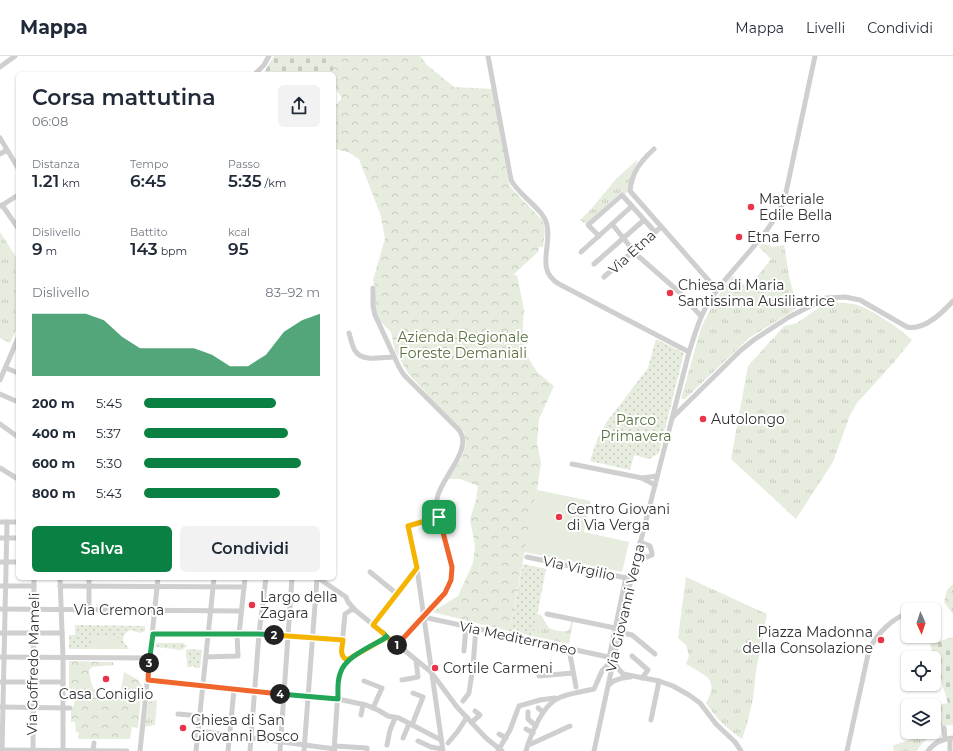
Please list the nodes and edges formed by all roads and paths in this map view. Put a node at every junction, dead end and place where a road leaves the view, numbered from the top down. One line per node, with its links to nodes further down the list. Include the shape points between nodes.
1 (15, 56): 5 (street)
2 (269, 56): 6 (street)
3 (488, 56): 32 (street, via 511,180 518,191 543,216 547,226 546,263 550,278)
4 (815, 56): 27 (street, Via Giovanni Verga, via 785,197 777,216)
5 (0, 67)
6 (257, 72)
7 (0, 138): 8 (street)
8 (7, 150): 10 (street); 11 (street)
9 (654, 150): 18 (street, via 637,167 630,191)
10 (0, 154)
11 (16, 165)
12 (16, 196): 13 (street)
13 (1, 206): 17 (street)
14 (632, 206): 15 (street); 16 (street); 20 (street, via 622,195 588,225)
15 (644, 220): 19 (street); 21 (street)
16 (612, 224): 20 (street); 21 (street)
17 (16, 225)
18 (661, 227): 19 (street, Via Etna); 27 (street)
19 (655, 232): 22 (street, Via Etna)
20 (599, 236): 23 (street)
21 (623, 238): 22 (street); 24 (street)
22 (634, 251): 25 (street, Via Etna); 29 (street)
23 (581, 252)
24 (594, 264)
25 (604, 278)
26 (373, 288): 33 (street, via 375,315)
27 (717, 290): 29 (street, Via Giovanni Verga)
28 (953, 301): 39 (street, via 932,320 912,328 853,297 821,300 789,316 755,339)
29 (701, 316): 32 (street, Via Giovanni Verga)
30 (349, 334): 33 (street, via 355,351 361,356)
31 (16, 349): 34 (street)
32 (689, 352): 39 (street, Via Giovanni Verga)
33 (394, 357): 48 (street, via 404,375 462,435 460,454 437,497)
34 (6, 368): 35 (street); 36 (street)
35 (16, 372)
36 (0, 380)
37 (0, 394): 38 (street)
38 (16, 401)
39 (672, 417): 44 (street, Via Giovanni Verga)
40 (0, 424): 41 (street)
41 (16, 436)
42 (572, 464): 46 (street)
43 (0, 468): 45 (street)
44 (657, 476): 46 (street); 47 (street, Via Giovanni Verga)
45 (16, 478)
46 (642, 478): 47 (street)
47 (655, 485): 55 (street, Via Giovanni Verga)
48 (439, 517): 61 (street, via 408,526); 95 (street, via 452,575 447,590)
49 (0, 522): 51 (street)
50 (16, 522): 51 (street)
51 (7, 524): 53 (street)
52 (0, 538): 53 (street)
53 (7, 538): 54 (street); 59 (street)
54 (16, 538)
55 (640, 542): 56 (street, Via Giovanni Verga); 56 (street, via 650,546 652,553 649,557)
56 (637, 554): 63 (street, Via Giovanni Verga)
57 (527, 557): 63 (street, Via Virgilio)
58 (0, 562): 59 (street)
59 (7, 562): 60 (street); 75 (street)
60 (16, 562)
61 (417, 568): 82 (street); 95 (street)
62 (370, 572): 82 (street)
63 (628, 578): 99 (street, Via Giovanni Verga)
64 (34, 580): 76 (street, Via Goffredo Mameli)
65 (60, 580): 77 (street)
66 (89, 580): 78 (street)
67 (158, 580): 79 (street)
68 (214, 580): 80 (street)
69 (244, 580): 81 (street)
70 (266, 580): 106 (street)
71 (292, 580): 107 (street)
72 (317, 580): 108 (street)
73 (320, 580): 83 (street, via 346,597)
74 (0, 586): 75 (street)
75 (6, 586): 76 (street); 84 (street)
76 (34, 586): 85 (street, Via Goffredo Mameli)
77 (60, 586): 78 (street); 86 (street)
78 (89, 586): 79 (street); 87 (street)
79 (158, 586): 80 (street); 89 (street)
80 (214, 587): 81 (street); 90 (street)
81 (242, 587): 91 (street)
82 (397, 594): 96 (street)
83 (348, 602): 88 (street); 92 (street)
84 (3, 609): 85 (street, Via Cremona); 100 (street)
85 (34, 610): 86 (street, Via Cremona); 101 (street, Via Goffredo Mameli)
86 (60, 610): 87 (street, Via Cremona); 102 (street)
87 (89, 610): 89 (street, Via Cremona)
88 (355, 610): 92 (street); 96 (street)
89 (155, 611): 90 (street, Via Cremona); 103 (street)
90 (211, 611): 91 (street, Via Cremona); 104 (street)
91 (240, 611): 105 (street)
92 (345, 614): 110 (street)
93 (547, 614): 99 (street)
94 (901, 616): 206 (street, via 874,640 869,650)
95 (423, 617): 97 (street, Via Mediterraneo); 111 (street); 124 (street)
96 (374, 624): 109 (street)
97 (466, 626): 98 (street, Via Mediterraneo); 113 (street, via 466,640 462,651)
98 (476, 628): 112 (street, Via Mediterraneo); 113 (street)
99 (617, 630): 114 (street, via 632,635); 121 (street, Via Giovanni Verga)
100 (3, 633): 101 (street); 116 (street)
101 (33, 633): 102 (street); 118 (street, Via Goffredo Mameli)
102 (62, 633): 119 (street)
103 (153, 634): 104 (street); 120 (street)
104 (209, 634): 105 (street); 117 (street)
105 (238, 634): 106 (street); 117 (street, via 238,656)
106 (260, 634): 107 (street); 140 (street)
107 (288, 636): 108 (street); 142 (street)
108 (313, 638): 110 (street); 143 (street)
109 (390, 639): 111 (street); 122 (street)
110 (341, 640): 122 (street, via 341,654)
111 (397, 645): 123 (street)
112 (569, 649): 121 (street, Via Mediterraneo); 125 (street)
113 (473, 653): 146 (street, via 469,693)
114 (655, 654)
115 (632, 656): 128 (street, via 648,670)
116 (2, 657): 118 (street); 133 (street)
117 (206, 657): 136 (street)
118 (33, 658): 119 (street); 134 (street, Via Goffredo Mameli)
119 (63, 658): 120 (street); 135 (street)
120 (150, 658): 129 (street)
121 (611, 658): 127 (street, via 623,674); 138 (street, Via Giovanni Verga); 144 (street, via 594,689)
122 (349, 660): 145 (street, via 342,667 339,676)
123 (416, 660): 124 (street); 130 (street, via 418,677)
124 (431, 672): 160 (street); 177 (street)
125 (573, 673): 126 (street); 137 (street)
126 (538, 676)
127 (635, 677): 128 (street); 138 (street, via 617,679)
128 (642, 678): 132 (street)
129 (148, 680): 136 (street); 193 (street)
130 (402, 680)
131 (364, 681): 152 (street, via 382,688)
132 (659, 681): 162 (street); 180 (street, via 690,695)
133 (2, 682): 134 (street); 148 (street)
134 (33, 682): 135 (street); 149 (street, Via Goffredo Mameli)
135 (63, 682): 150 (street)
136 (203, 686): 139 (street); 159 (street)
137 (576, 687)
138 (607, 688): 203 (street, Via Giovanni Verga)
139 (234, 690): 140 (street); 171 (street)
140 (254, 692): 142 (street); 173 (street)
141 (413, 693): 164 (street, via 423,697)
142 (284, 694): 143 (street); 178 (street)
143 (308, 697): 145 (street); 184 (street)
144 (560, 697): 156 (street); 175 (street, via 519,706)
145 (338, 699): 147 (street); 186 (street)
146 (463, 701)
147 (363, 705): 152 (street); 158 (street)
148 (1, 707): 149 (street); 188 (street)
149 (33, 707): 150 (street); 189 (street, Via Goffredo Mameli)
150 (63, 708): 151 (street); 190 (street)
151 (70, 708)
152 (373, 708): 161 (street)
153 (538, 708): 156 (street)
154 (475, 711): 163 (street, via 480,715)
155 (528, 712): 165 (street, via 528,719)
156 (543, 712): 165 (street)
157 (178, 714): 159 (street)
158 (361, 715)
159 (200, 716): 169 (street)
160 (467, 717): 163 (street); 182 (street)
161 (395, 718): 164 (street); 185 (street)
162 (650, 720)
163 (472, 722): 201 (street)
164 (411, 724): 174 (street); 177 (street)
165 (536, 726): 170 (street)
166 (570, 726): 183 (street)
167 (944, 728): 176 (street)
168 (526, 729): 170 (street)
169 (199, 731): 171 (street); 195 (street)
170 (533, 733): 183 (street)
171 (230, 734): 173 (street); 196 (street)
172 (499, 734): 175 (street)
173 (251, 737): 178 (street); 197 (street)
174 (403, 738)
175 (506, 738): 201 (street)
176 (949, 739): 207 (street, via 934,743); 208 (street)
177 (441, 740): 187 (street)
178 (281, 742): 184 (street); 198 (street)
179 (418, 742): 187 (street)
180 (735, 742): 204 (street); 205 (street)
181 (94, 743): 191 (street)
182 (448, 743)
183 (528, 744): 202 (street)
184 (305, 745): 186 (street); 199 (street)
185 (387, 745)
186 (335, 749): 200 (street, via 367,748)
187 (442, 750)
188 (1, 751): 189 (street)
189 (33, 751): 190 (street)
190 (62, 751): 191 (street)
191 (93, 751): 192 (street)
192 (127, 751)
193 (140, 751): 194 (street)
194 (145, 751)
195 (196, 751)
196 (228, 751)
197 (250, 751)
198 (280, 751)
199 (304, 751)
200 (367, 751)
201 (499, 751)
202 (526, 751)
203 (594, 751)
204 (736, 751)
205 (741, 751)
206 (847, 751)
207 (928, 751)
208 (950, 751)

